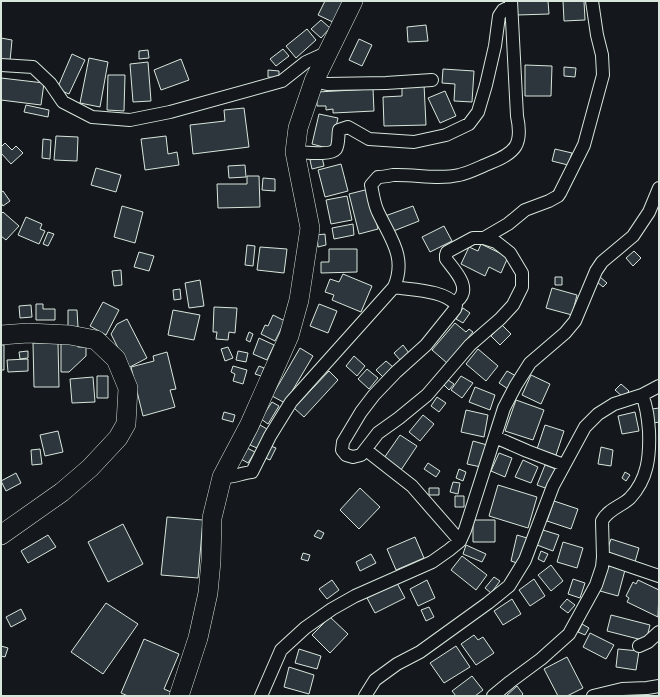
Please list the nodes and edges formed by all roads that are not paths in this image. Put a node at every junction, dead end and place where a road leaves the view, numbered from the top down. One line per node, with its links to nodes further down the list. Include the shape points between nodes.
1 (353, 1): 4 (main road)
2 (592, 1): 10 (street, via 603,75 579,157 558,196 525,210)
3 (511, 4): 8 (street, via 499,16 486,85 478,112 470,124 446,135 414,142 369,140 348,127 339,130 337,147 332,152); 11 (street, via 520,130 514,148 500,159 458,175 394,175 378,177 371,185 377,211 398,256 398,279)
4 (328, 52): 5 (street, via 306,62 282,81 170,112 130,120 92,116 63,102 50,83 33,67); 7 (main road)
5 (1, 65)
6 (432, 80): 7 (street, via 327,84)
7 (314, 81): 8 (main road, via 298,128)
8 (295, 152): 19 (main road, via 310,228 299,300 289,336 249,426)
9 (659, 188): 16 (street, via 633,236 602,262 575,321 566,333 530,363 504,408)
10 (484, 238): 12 (street, via 473,238 447,252 446,259 461,279 463,288 460,298); 17 (street, via 496,242 510,254 522,273 522,287 513,305 470,345 427,395 378,433)
11 (394, 288): 12 (street, via 429,292); 19 (street, via 291,402 252,472 229,478)
12 (452, 301): 17 (street, via 456,305 455,309 426,345 374,395 360,412 343,442 342,450 349,456 357,456)
13 (1, 335): 20 (main road, via 28,333 96,340 116,359 128,388 126,424 118,438 90,468 62,492)
14 (659, 386): 15 (street)
15 (642, 395): 18 (street, via 614,404 598,414 585,427); 22 (street, via 648,422 648,461 642,483 623,503 604,517)
16 (495, 437): 18 (street); 21 (street)
17 (366, 450): 21 (street, via 412,486)
18 (564, 465): 29 (street, via 543,510 525,560 509,586 420,652 375,680)
19 (222, 477): 27 (main road, via 212,518 208,593 198,638)
20 (1, 535)
21 (460, 541): 28 (street, via 432,562 354,596 305,628 281,650)
22 (603, 557): 23 (street); 30 (street, via 596,584 569,634)
23 (659, 576)
24 (659, 632): 25 (street)
25 (639, 646)
26 (659, 686): 31 (street)
27 (179, 696)
28 (261, 696)
29 (365, 696)
30 (494, 696)
31 (592, 696)

